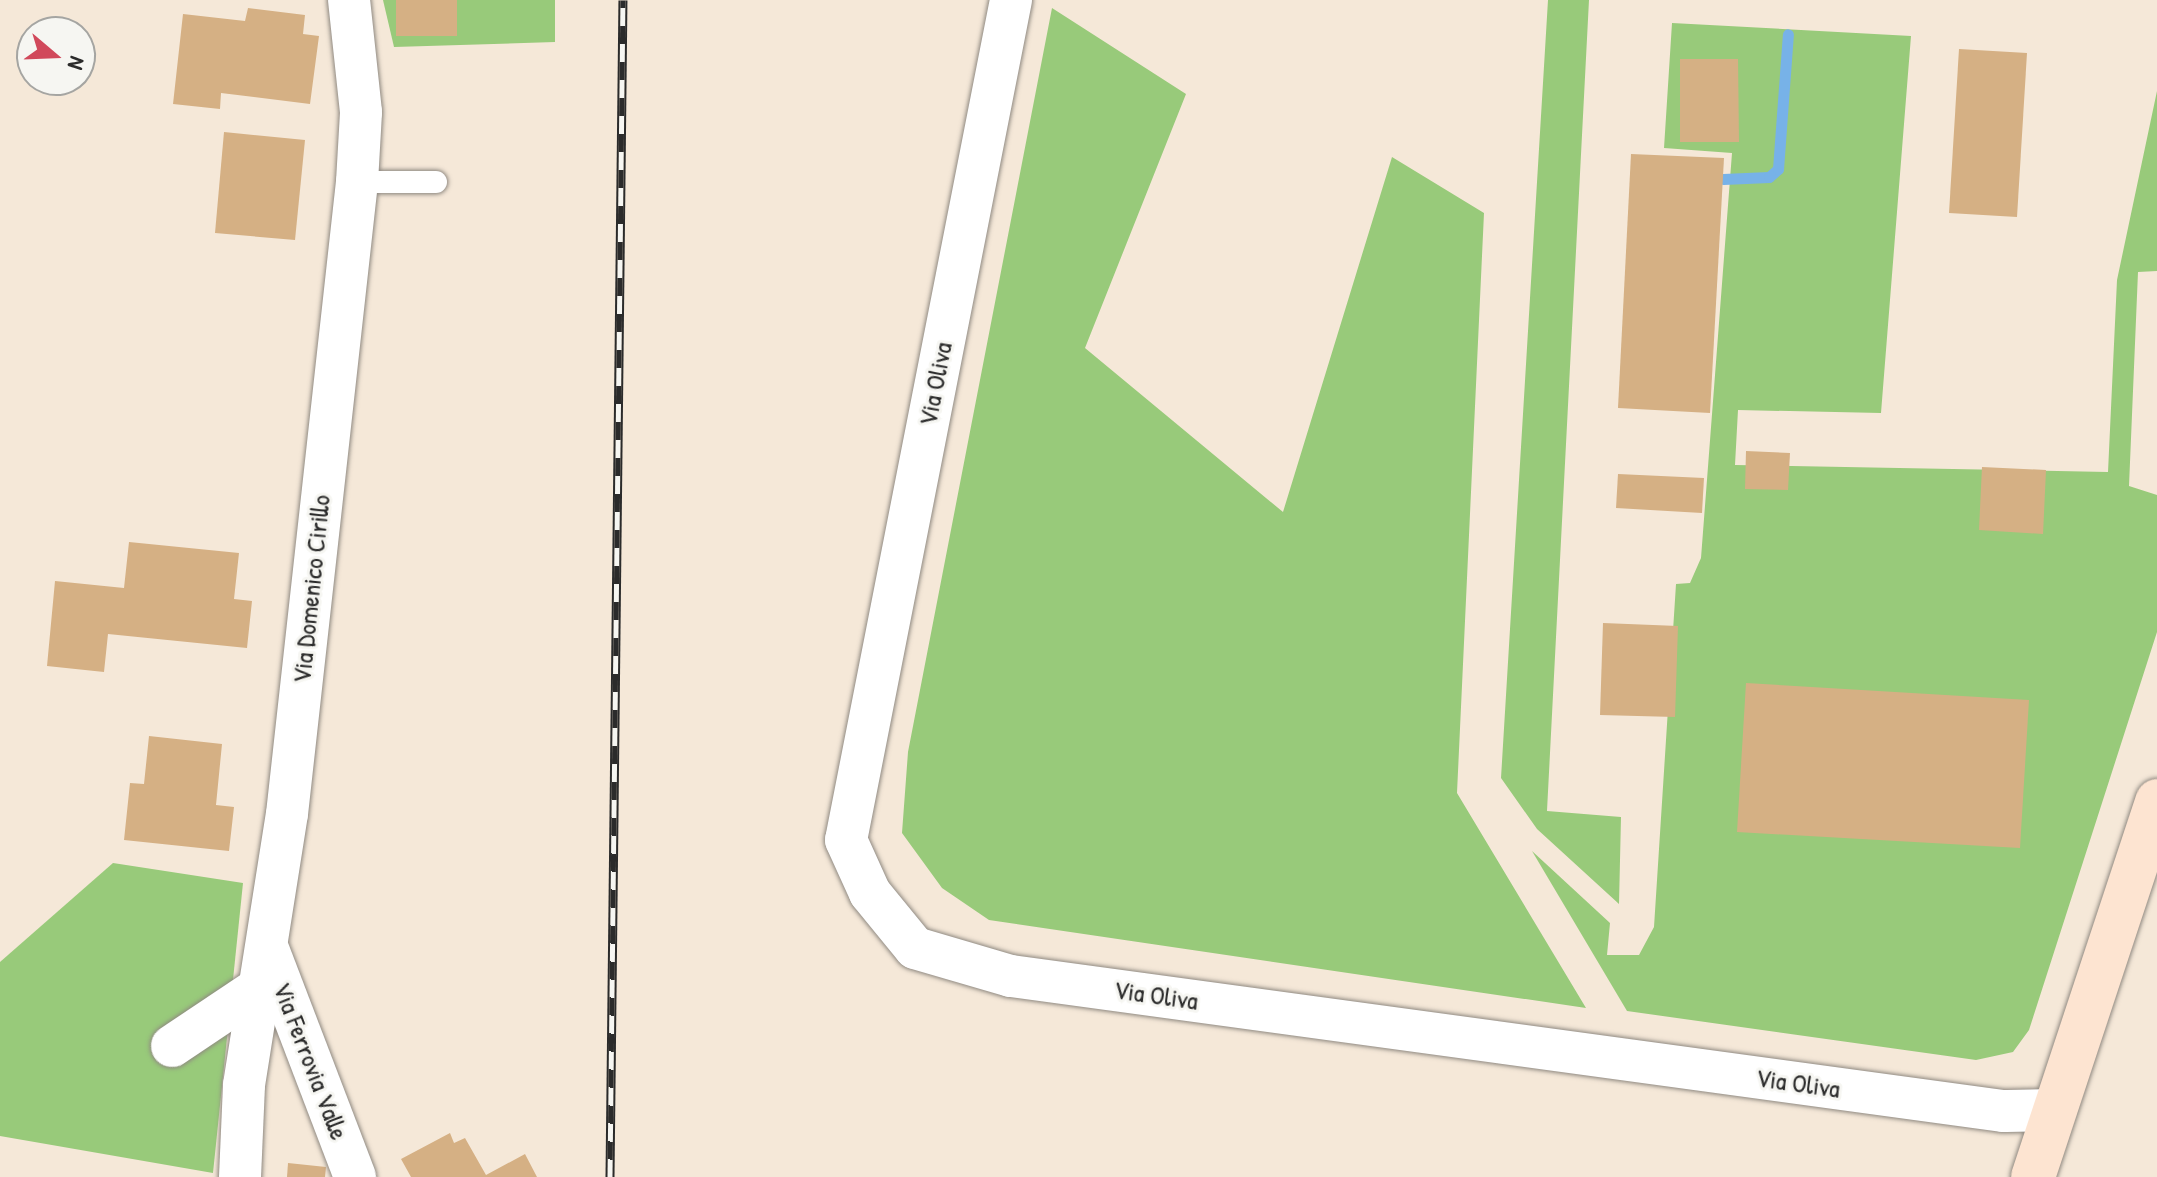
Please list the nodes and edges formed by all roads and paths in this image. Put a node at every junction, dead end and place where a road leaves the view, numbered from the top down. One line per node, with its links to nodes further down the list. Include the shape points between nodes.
1 (349, 0): 3 (street, Via Domenico Cirillo, via 361,112)
2 (1011, 0): 9 (street, Via Oliva, via 846,840 870,893 915,948 1011,976 2003,1111)
3 (357, 182): 4 (lane); 6 (street, Via Domenico Cirillo, via 287,814)
4 (436, 182)
5 (2157, 801): 9 (main road)
6 (266, 944): 7 (street, Via Domenico Cirillo); 11 (street, Via Ferrovia Valle)
7 (260, 987): 8 (street); 10 (street, Via Domenico Cirillo, via 244,1085)
8 (172, 1046)
9 (2054, 1110): 12 (main road)
10 (240, 1177)
11 (355, 1177)
12 (2033, 1177)

